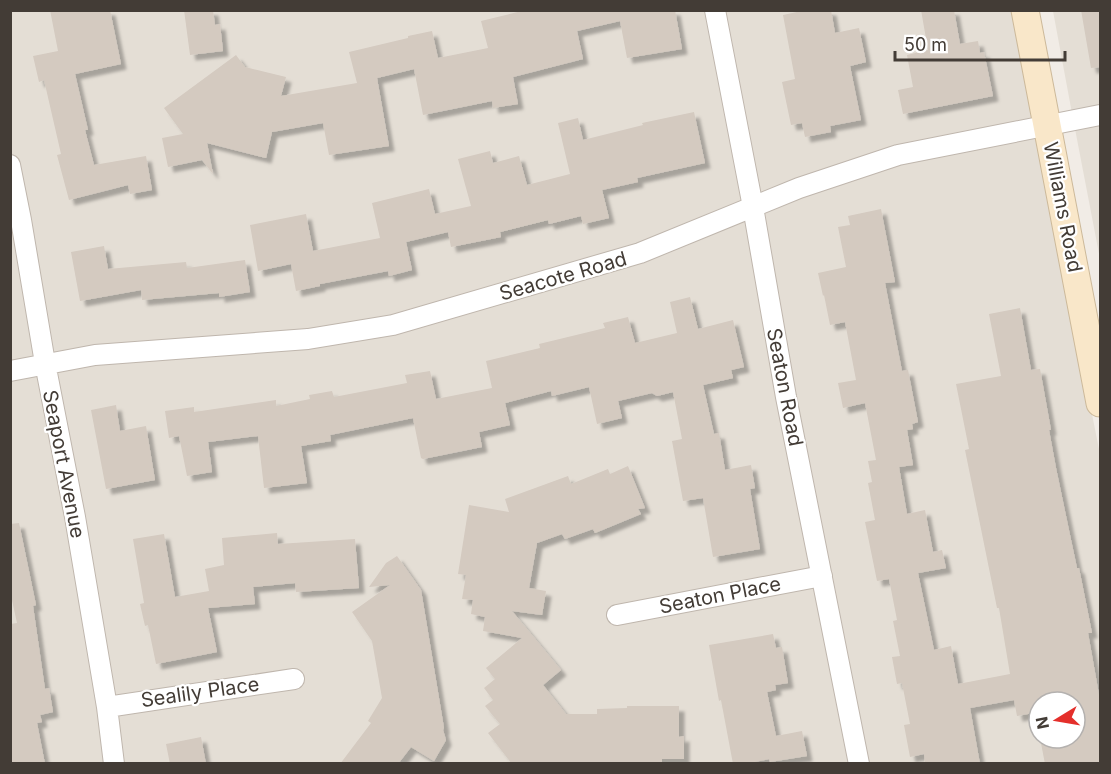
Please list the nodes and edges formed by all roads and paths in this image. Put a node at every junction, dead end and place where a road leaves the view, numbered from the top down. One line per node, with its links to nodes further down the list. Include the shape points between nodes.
1 (715, 10): 6 (street, Seaton Road)
2 (1026, 10): 4 (street, Williams Road)
3 (1101, 115): 4 (street, Seacote Road)
4 (1047, 125): 6 (street, Seacote Road, via 898,155); 9 (street, Williams Road)
5 (10, 165): 7 (street, Seaport Avenue)
6 (753, 207): 7 (street, Seacote Road, via 640,253 393,325 308,339 95,355); 10 (street, Seaton Road)
7 (45, 363): 8 (street, Seacote Road); 13 (street, Seaport Avenue)
8 (10, 371)
9 (1101, 403)
10 (822, 576): 11 (street, Seaton Place); 15 (street, Seaton Road)
11 (617, 615)
12 (294, 678): 13 (street, Sealily Place)
13 (107, 707): 14 (street, Seaport Avenue)
14 (114, 764)
15 (859, 764)

